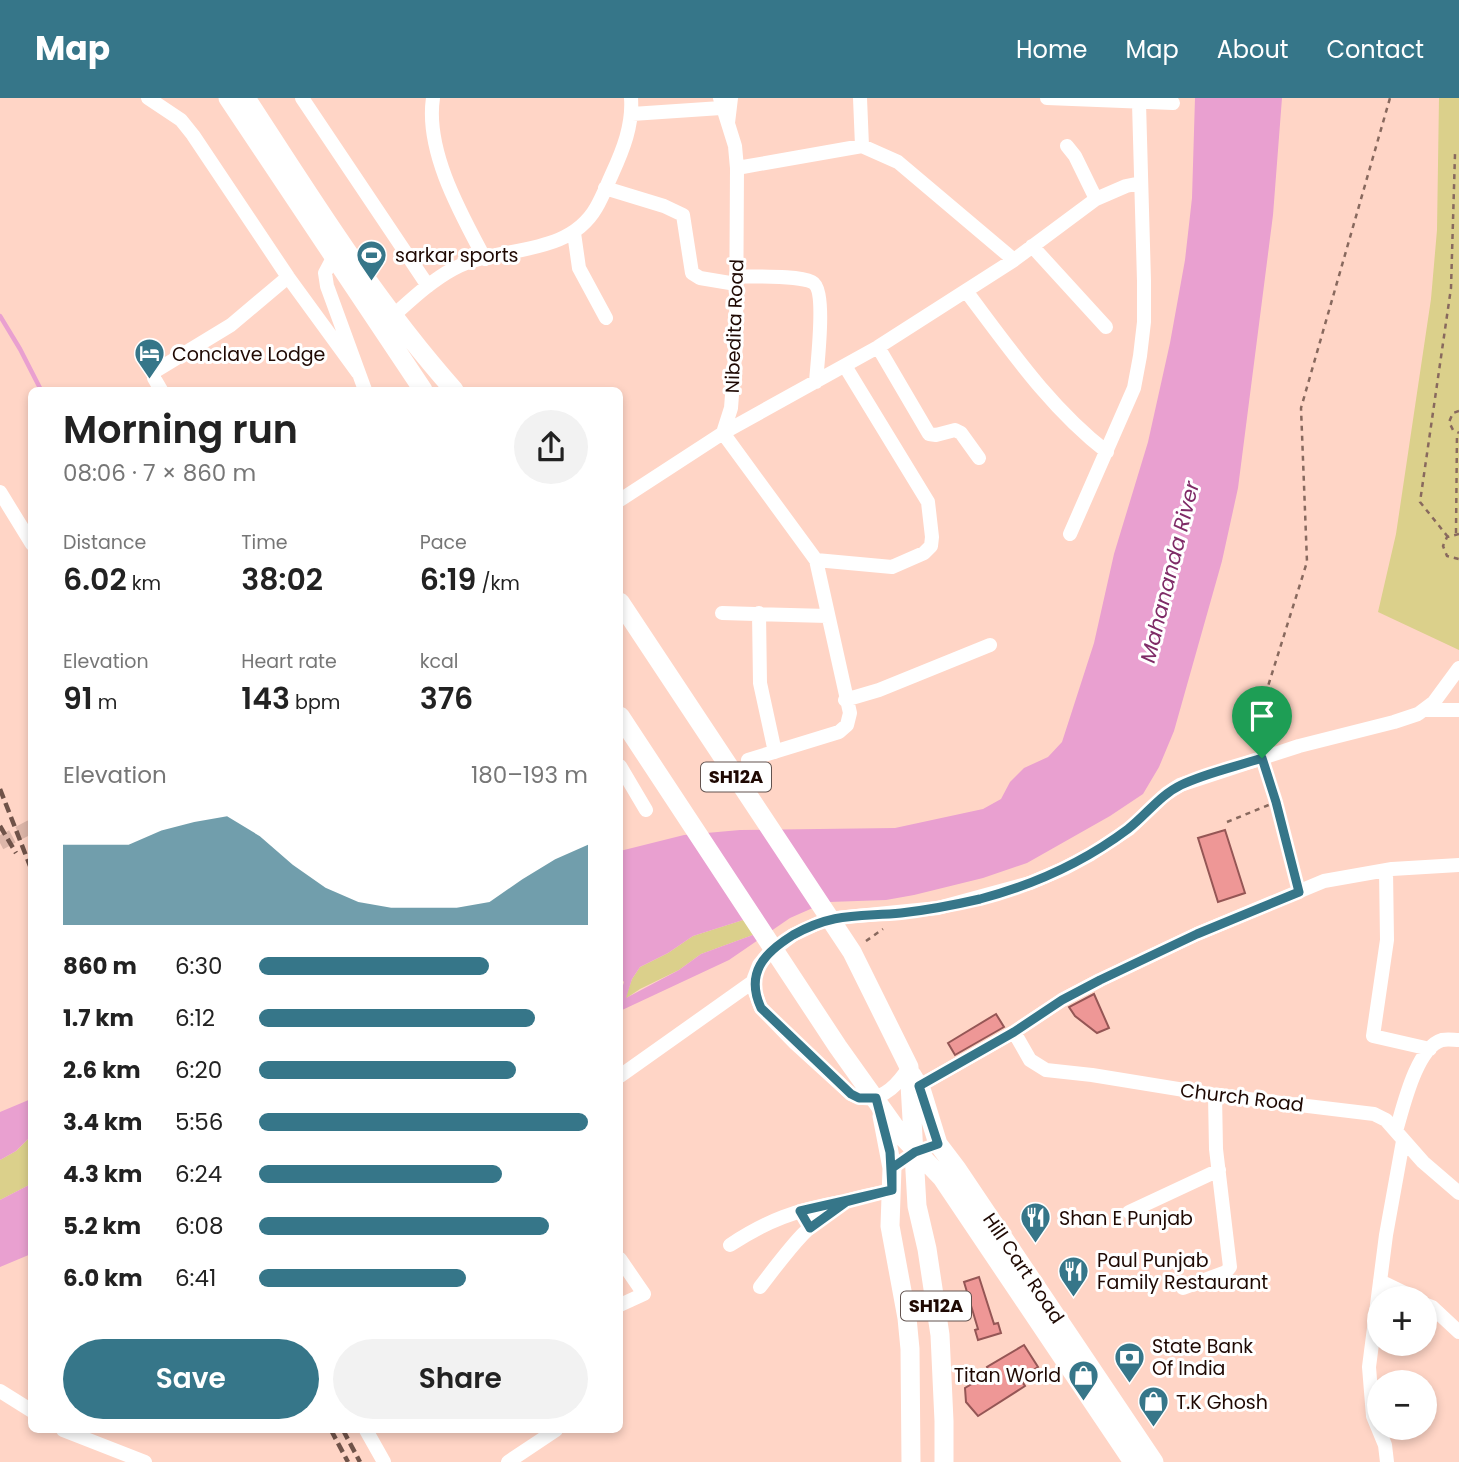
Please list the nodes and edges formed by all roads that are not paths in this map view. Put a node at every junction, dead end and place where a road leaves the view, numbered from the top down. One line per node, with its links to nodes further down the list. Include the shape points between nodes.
1 (148, 98): 24 (street, via 181,120)
2 (228, 98): 21 (main road)
3 (246, 98): 28 (main road)
4 (302, 98): 26 (street)
5 (433, 98): 22 (street, via 435,139 444,172)
6 (631, 98): 12 (street)
7 (860, 98): 13 (street)
8 (1047, 98): 10 (street)
9 (724, 101): 12 (street); 15 (street, Nibedita Road)
10 (1139, 103): 11 (street); 16 (street)
11 (1173, 103)
12 (632, 114): 17 (street)
13 (862, 146): 15 (street); 23 (street, via 898,162)
14 (1067, 146): 18 (street)
15 (737, 168): 25 (street, Nibedita Road)
16 (1141, 183): 18 (street); 40 (street, via 1144,322 1140,356 1134,388)
17 (605, 188): 19 (street, via 596,210); 25 (street, via 683,215 692,273 700,278)
18 (1096, 199): 20 (street)
19 (574, 233): 22 (street); 29 (street, via 579,268)
20 (1032, 246): 23 (street); 30 (street)
21 (334, 256): 33 (street, via 325,273 327,286); 37 (main road)
22 (485, 259): 26 (street, via 454,268)
23 (1014, 260): 27 (street)
24 (288, 277): 33 (street); 35 (street, via 231,325 157,370 154,378)
25 (736, 280): 34 (street, via 801,280 818,287); 39 (street, Nibedita Road, via 731,408)
26 (428, 286): 28 (street)
27 (966, 291): 31 (street); 40 (street, via 1036,382 1082,433)
28 (394, 315): 38 (main road)
29 (606, 318)
30 (1106, 327)
31 (878, 347): 32 (street); 41 (street, via 929,434 955,429)
32 (845, 366): 34 (street); 46 (street, via 928,502 931,546 892,567)
33 (358, 373): 36 (street)
34 (816, 382): 39 (street)
35 (159, 387)
36 (364, 387)
37 (421, 387)
38 (452, 387)
39 (723, 433): 43 (street); 46 (street)
40 (1107, 452): 44 (street)
41 (979, 457)
42 (0, 492): 45 (street)
43 (623, 498)
44 (1070, 534)
45 (28, 538)
46 (816, 560): 50 (street)
47 (623, 607): 67 (main road, Hill Cart Road / SH12A, via 852,952)
48 (723, 613): 49 (street)
49 (759, 613): 50 (street); 57 (street, via 760,683)
50 (828, 617): 53 (street)
51 (990, 645): 53 (street)
52 (1459, 668): 54 (street)
53 (845, 700): 57 (street, via 850,713 839,732)
54 (1423, 710): 55 (street); 63 (street, via 1180,785 1100,848 1030,883 938,908 837,917 816,924 768,954)
55 (1459, 710)
56 (623, 721): 71 (main road, Hill Cart Road / SH12A, via 796,985)
57 (775, 752): 58 (street)
58 (748, 760)
59 (623, 771): 60 (street)
60 (646, 810)
61 (1459, 865): 62 (street)
62 (1386, 870): 64 (street, via 1324,881 1197,934 1062,1000); 66 (street, via 1387,940 1373,1036)
63 (754, 981): 68 (street); 71 (street, via 761,1008 795,1043 851,1094)
64 (1014, 1032): 69 (street); 70 (street, Church Road, via 1040,1068)
65 (1459, 1040): 66 (street, via 1442,1040)
66 (1430, 1049): 72 (street, via 1411,1082)
67 (909, 1068): 69 (main road, Hill Cart Road); 71 (street, via 893,1088); 74 (main road, Hill Cart Road / SH12A)
68 (623, 1074)
69 (919, 1086): 73 (main road, Hill Cart Road)
70 (1215, 1095): 72 (street, Church Road, via 1367,1112 1386,1120); 76 (street)
71 (876, 1098): 74 (main road, Hill Cart Road); 75 (main road, SH12A)
72 (1400, 1136): 78 (street, Church Road); 85 (street)
73 (938, 1144): 74 (main road); 105 (main road, Hill Cart Road)
74 (915, 1152): 75 (main road); 103 (main road, SH12A, via 917,1206 940,1335); 104 (main road, Hill Cart Road, via 942,1178)
75 (892, 1168): 77 (main road, SH12A)
76 (1219, 1170): 81 (street); 88 (street, via 1230,1267)
77 (892, 1190): 79 (street); 102 (main road, SH12A, via 890,1226 910,1349)
78 (1459, 1193)
79 (846, 1202): 80 (street); 82 (street)
80 (800, 1211): 82 (street); 83 (street, via 771,1220)
81 (1129, 1212)
82 (810, 1228): 87 (street)
83 (730, 1245)
84 (623, 1263): 89 (street, via 644,1294)
85 (1380, 1281): 86 (street); 106 (street, via 1369,1389)
86 (1390, 1286)
87 (760, 1287)
88 (1183, 1288)
89 (623, 1304)
90 (1437, 1312): 91 (street)
91 (1459, 1332)
92 (0, 1391): 93 (street)
93 (28, 1408)
94 (70, 1433): 97 (street)
95 (368, 1433): 100 (street)
96 (552, 1433): 101 (street)
97 (109, 1449): 98 (street); 99 (street)
98 (97, 1462)
99 (145, 1462)
100 (384, 1462)
101 (508, 1462)
102 (911, 1462)
103 (944, 1462)
104 (1133, 1462)
105 (1154, 1462)
106 (1387, 1462)

